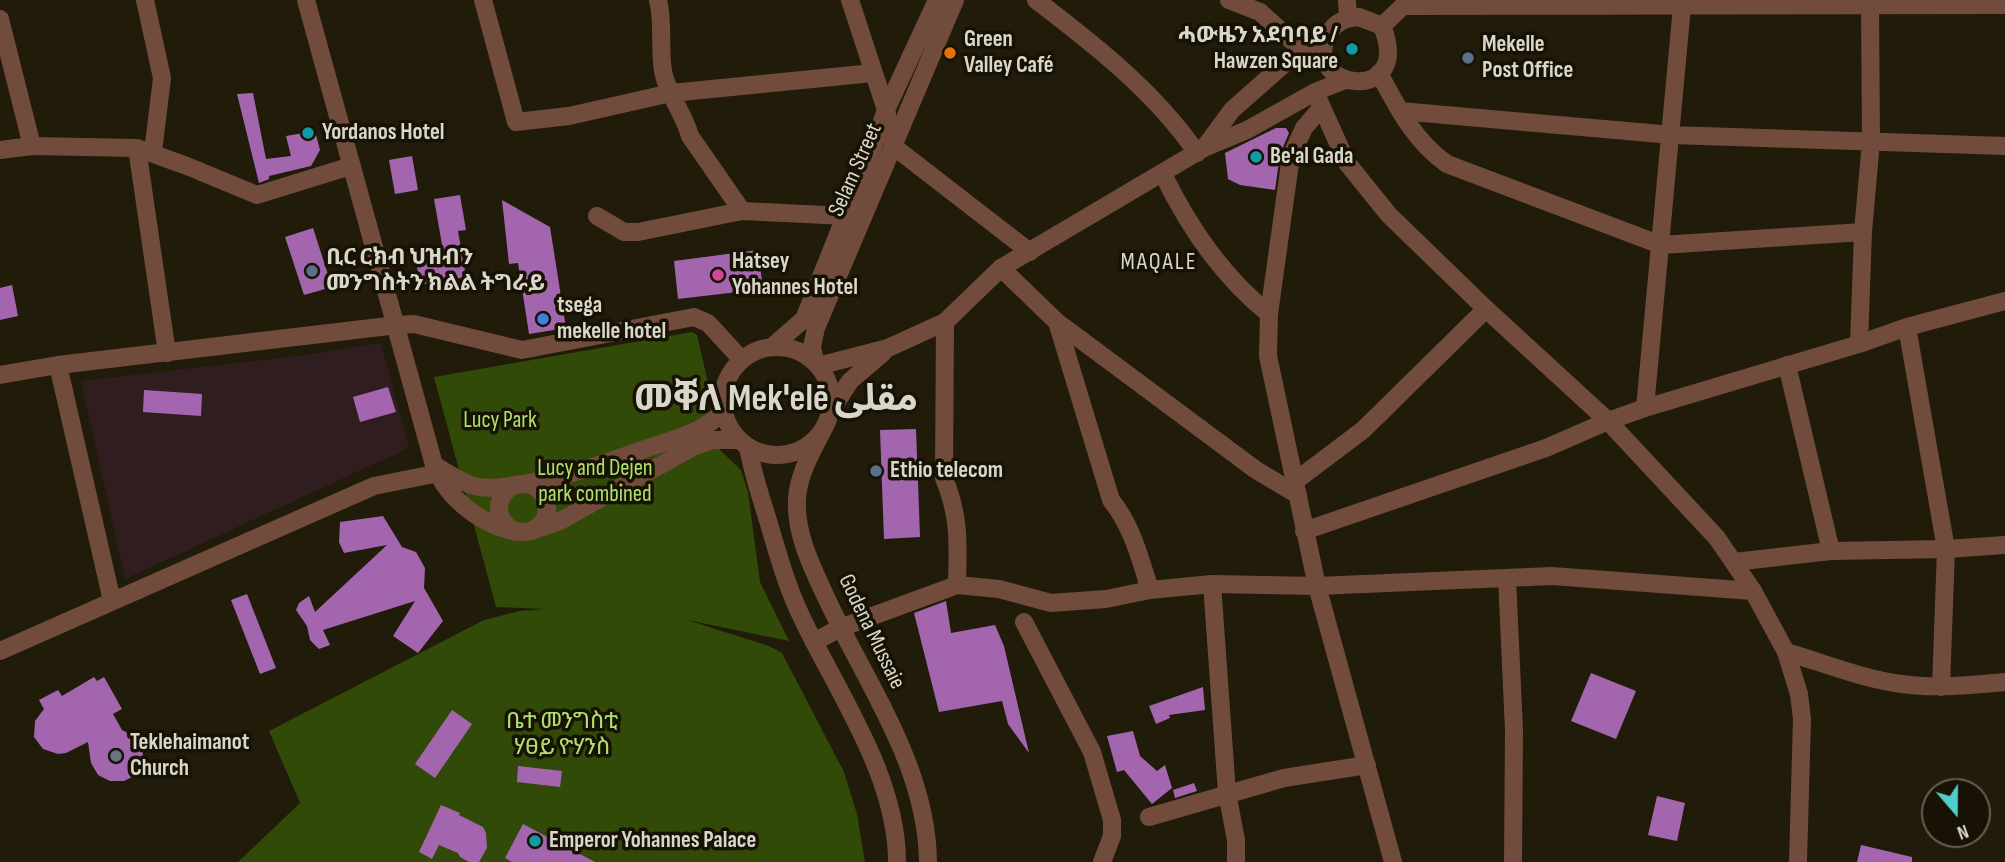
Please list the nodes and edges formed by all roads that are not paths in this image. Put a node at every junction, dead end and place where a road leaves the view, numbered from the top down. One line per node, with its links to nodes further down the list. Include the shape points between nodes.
1 (145, 0): 33 (street, via 162,78)
2 (306, 0): 35 (street)
3 (483, 0): 23 (street, via 516,122 569,116)
4 (659, 0): 23 (street, via 663,71)
5 (850, 0): 20 (street)
6 (937, 0): 25 (street, Selam Street)
7 (955, 0): 30 (street, Selam Street)
8 (1036, 0): 34 (street, via 1140,86)
9 (1229, 0): 19 (street, via 1260,12)
10 (1403, 3): 11 (street); 17 (street)
11 (1637, 3): 13 (street)
12 (1876, 4): 13 (street); 14 (street); 28 (street)
13 (1682, 5): 27 (street)
14 (2005, 5)
15 (1347, 9): 17 (street); 18 (street)
16 (0, 19): 29 (street)
17 (1382, 26): 21 (street, via 1389,54)
18 (1325, 40): 19 (street); 22 (street, via 1326,62)
19 (1301, 48): 34 (street, via 1232,110)
20 (873, 73): 23 (street); 25 (street)
21 (1379, 73): 22 (street, via 1366,81); 26 (street)
22 (1345, 80): 24 (street)
23 (671, 93): 37 (street, via 690,136)
24 (1318, 100): 34 (street); 45 (street, via 1347,163 1375,198); 46 (street, via 1291,156)
25 (886, 110): 30 (street); 39 (street, Selam Street)
26 (1400, 111): 27 (street); 41 (street, via 1426,148 1447,164)
27 (1672, 135): 28 (street); 41 (street)
28 (1871, 141): 31 (street); 40 (street)
29 (32, 146): 32 (street); 33 (street)
30 (893, 146): 39 (street, Selam Street); 42 (street)
31 (2005, 146)
32 (0, 150)
33 (145, 150): 35 (street, via 257,195); 54 (street)
34 (1201, 150): 36 (street)
35 (351, 166): 49 (street)
36 (1163, 174): 42 (street); 46 (street, via 1199,240)
37 (742, 211): 38 (street, via 638,232 624,232); 39 (street)
38 (597, 216)
39 (853, 218): 52 (street, via 804,319); 56 (street, Selam Street, via 816,328 812,347)
40 (1863, 232): 41 (street); 51 (street)
41 (1661, 245): 60 (street)
42 (1030, 252): 43 (street)
43 (1001, 268): 47 (street); 48 (street)
44 (2005, 301): 50 (street)
45 (1486, 309): 63 (street); 67 (street)
46 (1269, 314): 67 (street, via 1268,356)
47 (945, 322): 53 (street); 76 (street, via 944,478 958,524)
48 (1056, 322): 67 (street, via 1256,470); 78 (street, via 1111,500 1134,540)
49 (397, 325): 54 (street); 55 (street, via 414,324 522,350 694,317 708,323); 65 (street)
50 (1907, 327): 51 (street); 71 (street)
51 (1859, 344): 58 (street)
52 (773, 346): 55 (street); 56 (street, via 795,349)
53 (888, 348): 56 (street); 62 (street, via 850,381)
54 (167, 353): 57 (street)
55 (741, 359): 61 (street, via 723,388)
56 (816, 363): 62 (street, via 831,391)
57 (58, 365): 59 (street); 80 (street)
58 (1787, 365): 60 (street); 72 (street)
59 (0, 375)
60 (1645, 408): 63 (street)
61 (723, 411): 64 (street); 66 (street, via 709,424 681,436 576,473)
62 (828, 419): 64 (street, via 812,442 792,453 769,455); 82 (street, Godena Mussaie, via 799,484 797,516)
63 (1608, 421): 68 (street, via 1546,448); 73 (street)
64 (743, 444): 69 (street, via 713,440 695,446 560,521); 83 (street, via 783,573)
65 (438, 470): 66 (street, via 484,489); 69 (street, via 448,490 476,515 502,529); 80 (street, via 374,486)
66 (519, 484): 69 (street, via 501,497 498,510 505,526); 69 (street, via 540,490 547,506 542,523)
67 (1296, 489): 68 (street)
68 (1304, 531): 77 (street)
69 (524, 532)
70 (2005, 545): 71 (street)
71 (1946, 550): 72 (street); 87 (street)
72 (1831, 551): 73 (street)
73 (1734, 562): 79 (street)
74 (1507, 578): 77 (street); 79 (street, via 1552,576); 96 (street, via 1514,730)
75 (1212, 584): 77 (street); 78 (street); 89 (street)
76 (957, 585): 78 (street, via 999,589 1051,603); 82 (street)
77 (1317, 586): 88 (street)
78 (1150, 590)
79 (1753, 591): 85 (street)
80 (112, 601): 84 (street)
81 (1024, 622): 93 (street, via 1091,752 1112,820 1112,836)
82 (840, 628): 83 (street); 92 (street, Godena Mussaie, via 908,762 921,807)
83 (814, 642): 91 (street, via 881,776 891,808)
84 (0, 651)
85 (1786, 652): 87 (street, via 1879,680); 97 (street, via 1802,719)
86 (2005, 682): 87 (street)
87 (1941, 687)
88 (1367, 765): 89 (street, via 1284,778); 95 (street)
89 (1227, 793): 90 (street); 94 (street, via 1237,840)
90 (1149, 817)
91 (897, 862)
92 (928, 862)
93 (1102, 862)
94 (1236, 862)
95 (1393, 862)
96 (1513, 862)
97 (1798, 862)

